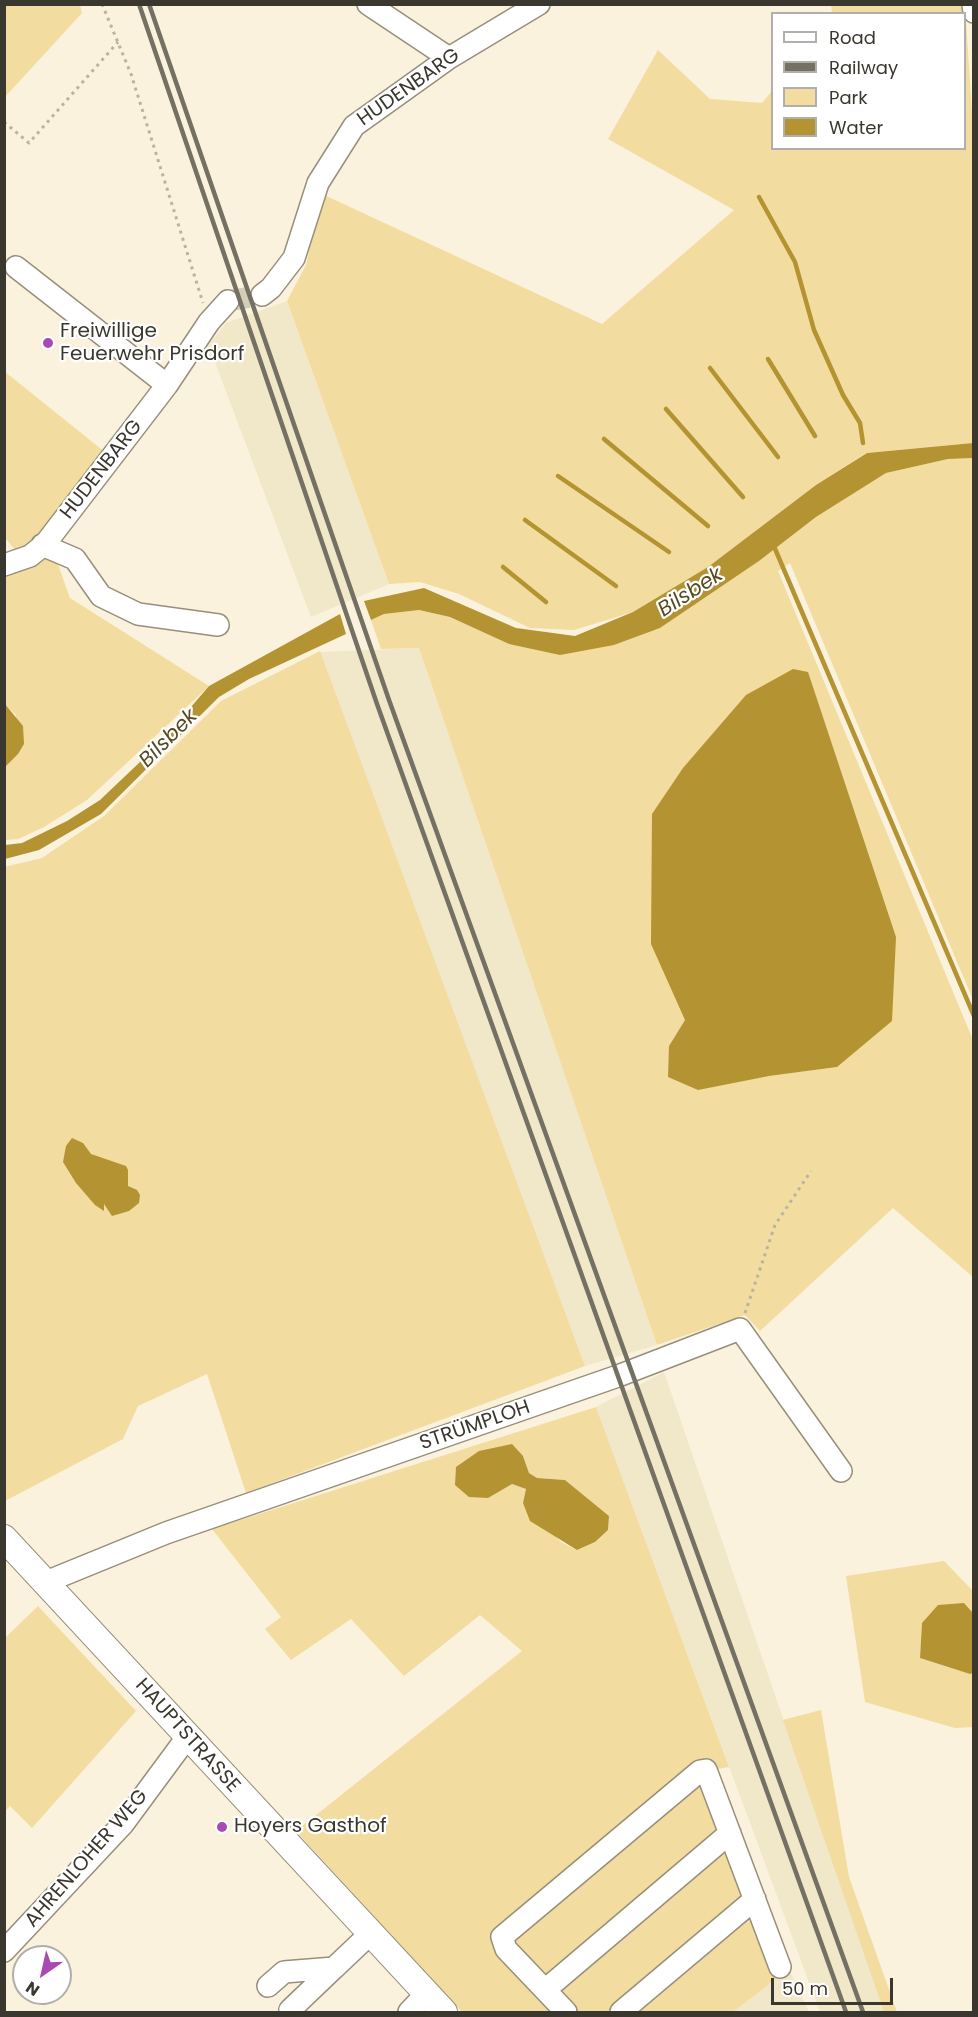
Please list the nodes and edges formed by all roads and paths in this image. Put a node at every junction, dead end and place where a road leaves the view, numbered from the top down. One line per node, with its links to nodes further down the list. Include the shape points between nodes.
1 (102, 4): 6 (path)
2 (368, 4): 7 (street)
3 (539, 4): 7 (street, HUDENBARG)
4 (973, 4): 5 (street)
5 (974, 12)
6 (118, 42): 8 (path, via 29,143); 12 (path)
7 (449, 58): 10 (street, HUDENBARG, via 354,126 318,183 294,258)
8 (4, 123)
9 (15, 267): 13 (street)
10 (262, 295)
11 (228, 301): 12 (street, HUDENBARG)
12 (209, 322): 13 (street, HUDENBARG)
13 (168, 385): 14 (street, HUDENBARG)
14 (42, 545): 15 (street, HUDENBARG, via 30,555); 16 (street, via 75,559 101,596 138,614)
15 (4, 565)
16 (218, 625)
17 (811, 1171): 18 (path, via 775,1225)
18 (740, 1329): 19 (street); 21 (street, STRÜMPLOH, via 618,1376 166,1533)
19 (841, 1471)
20 (4, 1538): 21 (main road, HAUPTSTRASSE)
21 (46, 1582): 22 (main road, HAUPTSTRASSE)
22 (188, 1736): 25 (main road, HAUPTSTRASSE); 26 (street, AHRENLOHER WEG, via 123,1824)
23 (730, 1833): 24 (street); 30 (street); 30 (street, via 706,1770 700,1771 502,1937 506,1949)
24 (756, 1899): 27 (street); 36 (street)
25 (371, 1933): 28 (street); 31 (main road, HAUPTSTRASSE)
26 (4, 1951)
27 (780, 1967)
28 (334, 1968): 29 (street, via 284,1972); 32 (street)
29 (268, 1986)
30 (545, 1990): 35 (street)
31 (426, 1994): 33 (street); 34 (main road, HAUPTSTRASSE)
32 (291, 2013)
33 (409, 2013)
34 (444, 2013)
35 (566, 2013)
36 (621, 2013)

